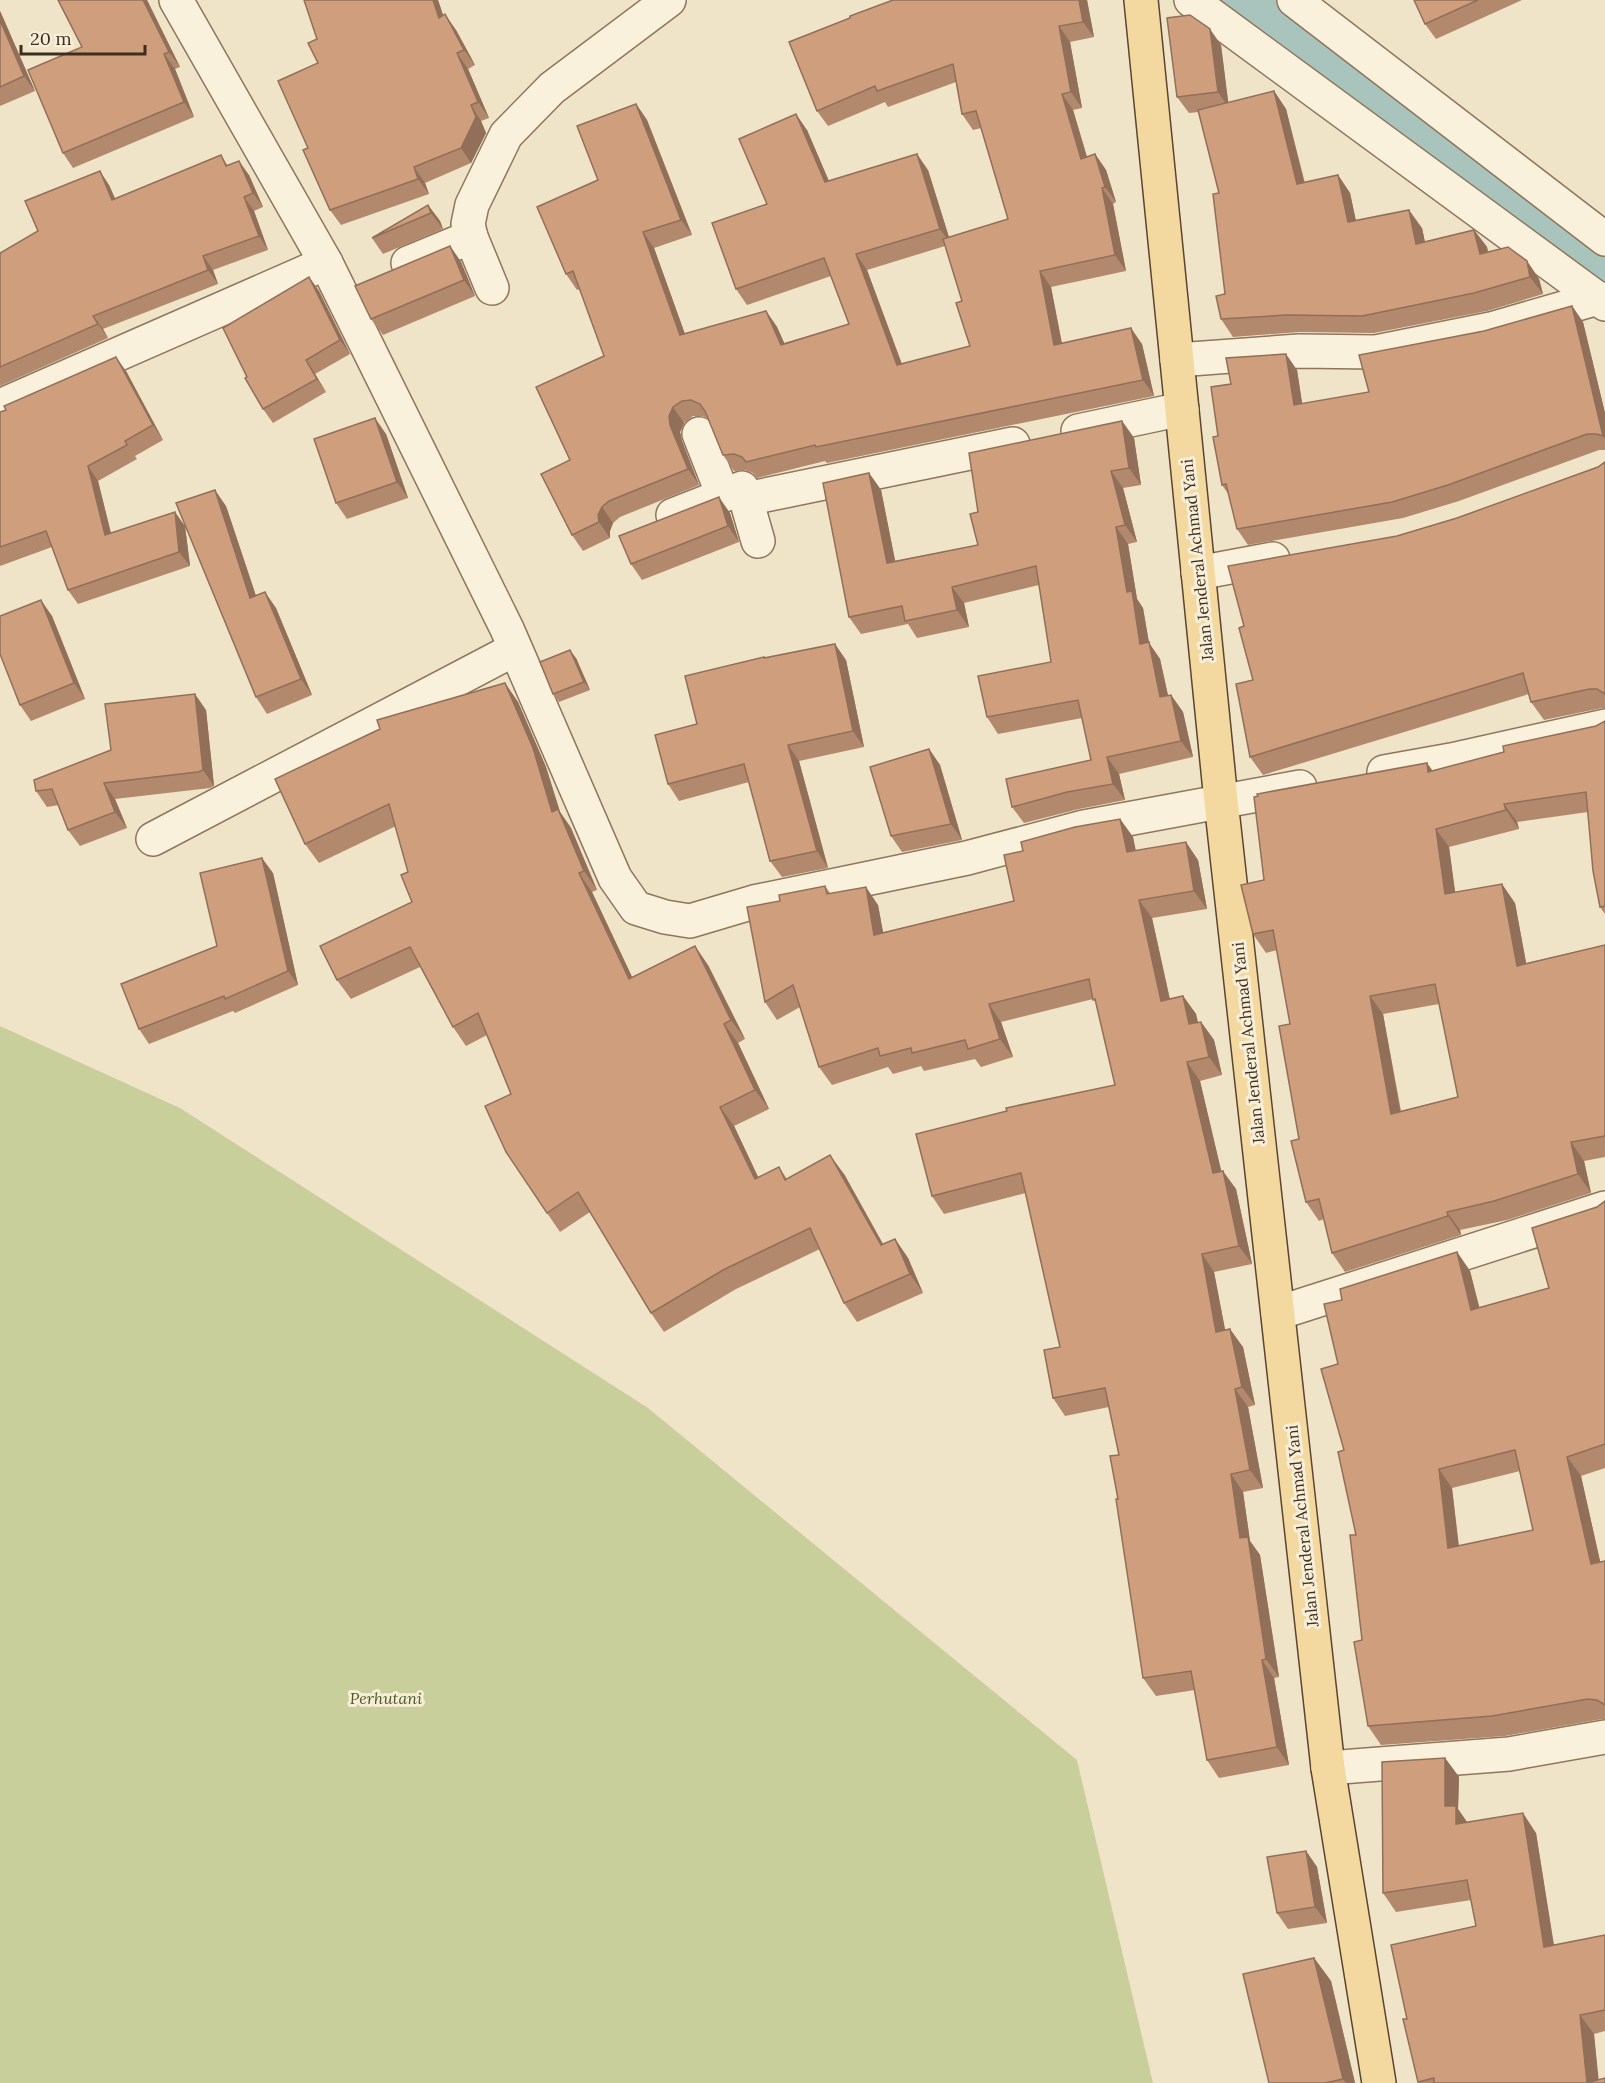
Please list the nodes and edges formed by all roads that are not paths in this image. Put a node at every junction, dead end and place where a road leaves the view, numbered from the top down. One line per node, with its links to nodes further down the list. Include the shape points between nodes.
1 (176, 0): 8 (street)
2 (669, 0): 6 (street, via 552,88 506,135 472,205 468,224)
3 (1141, 0): 12 (main road, Jalan Jenderal Achmad Yani)
4 (1191, 0): 11 (street)
5 (1294, 0): 7 (street)
6 (471, 237): 9 (street); 10 (street)
7 (1605, 239)
8 (326, 263): 9 (street); 13 (street)
9 (362, 283): 21 (street, via 458,528)
10 (492, 288)
11 (1602, 301): 12 (street, via 1376,352 1299,351)
12 (1178, 360): 14 (main road, Jalan Jenderal Achmad Yani)
13 (0, 406)
14 (1182, 409): 16 (street); 20 (main road, Jalan Jenderal Achmad Yani)
15 (699, 434): 16 (street)
16 (734, 497): 17 (street); 18 (street)
17 (649, 525)
18 (758, 541)
19 (1304, 554): 20 (street)
20 (1198, 573): 25 (main road, Jalan Jenderal Achmad Yani)
21 (515, 649): 25 (street, via 615,878 636,908 665,917 690,921 754,902 967,858 1084,827); 26 (street)
22 (1605, 726): 23 (street)
23 (1359, 776)
24 (1324, 783): 25 (street)
25 (1221, 801): 28 (main road, Jalan Jenderal Achmad Yani)
26 (153, 839)
27 (1605, 1208): 28 (street)
28 (1278, 1313): 30 (main road, Jalan Jenderal Achmad Yani)
29 (1605, 1737): 30 (street, via 1509,1754)
30 (1328, 1768): 31 (main road, Jalan Jenderal Achmad Yani)
31 (1379, 2083)

